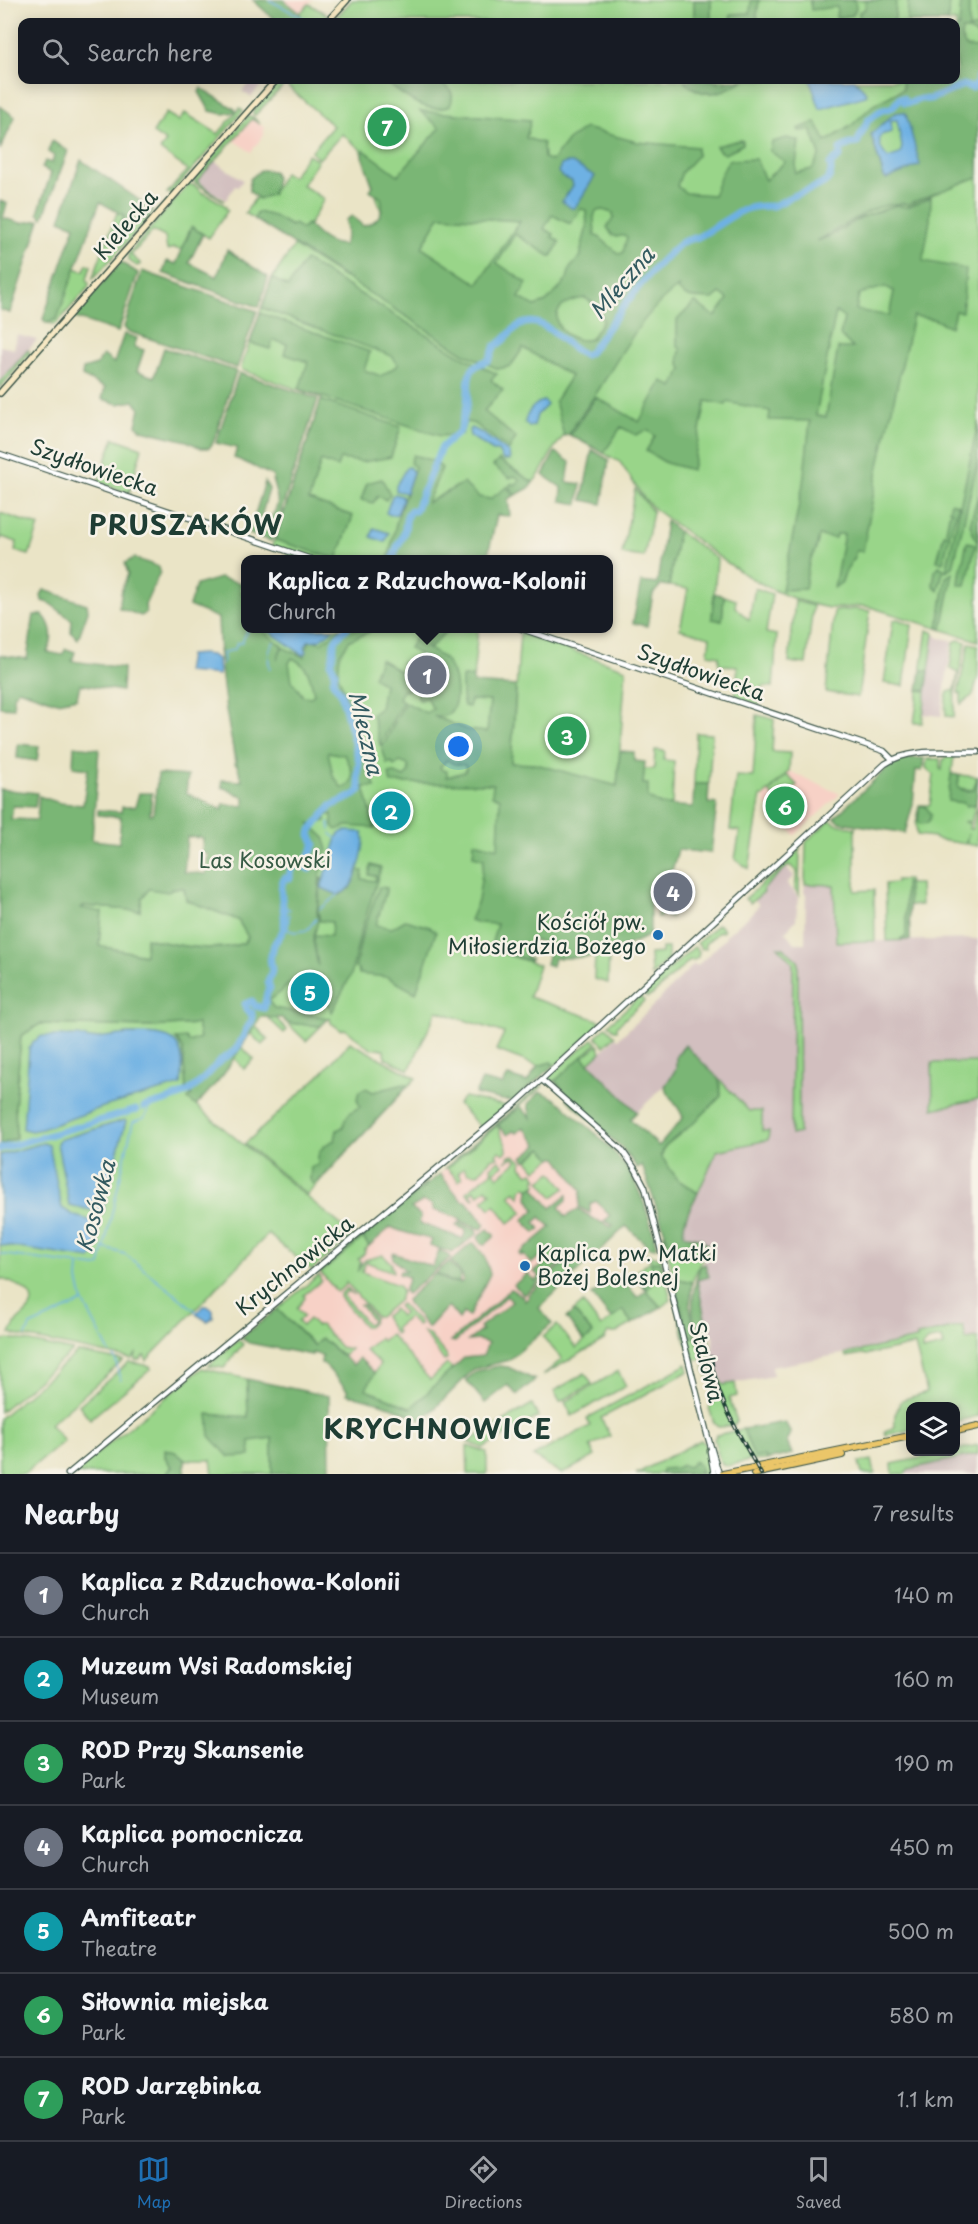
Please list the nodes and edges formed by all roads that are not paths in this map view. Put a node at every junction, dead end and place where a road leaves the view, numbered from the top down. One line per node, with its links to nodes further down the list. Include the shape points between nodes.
1 (347, 0): 2 (main road)
2 (331, 18)
3 (272, 84): 4 (main road, Kielecka)
4 (0, 393)
5 (0, 454): 6 (street, Szydłowiecka)
6 (299, 555)
7 (534, 633): 9 (street, Szydłowiecka, via 886,752)
8 (978, 752): 9 (street, via 907,754)
9 (890, 761): 10 (street, Krychnowicka)
10 (542, 1080): 15 (street, Stalowa, via 622,1150 641,1178); 16 (street, Krychnowicka)
11 (978, 1424): 12 (main road)
12 (960, 1428)
13 (906, 1439): 19 (main road)
14 (906, 1439): 20 (main road)
15 (710, 1446): 17 (street, Stalowa); 18 (street, Stalowa)
16 (68, 1474)
17 (714, 1474)
18 (719, 1474)
19 (723, 1474)
20 (754, 1474)

